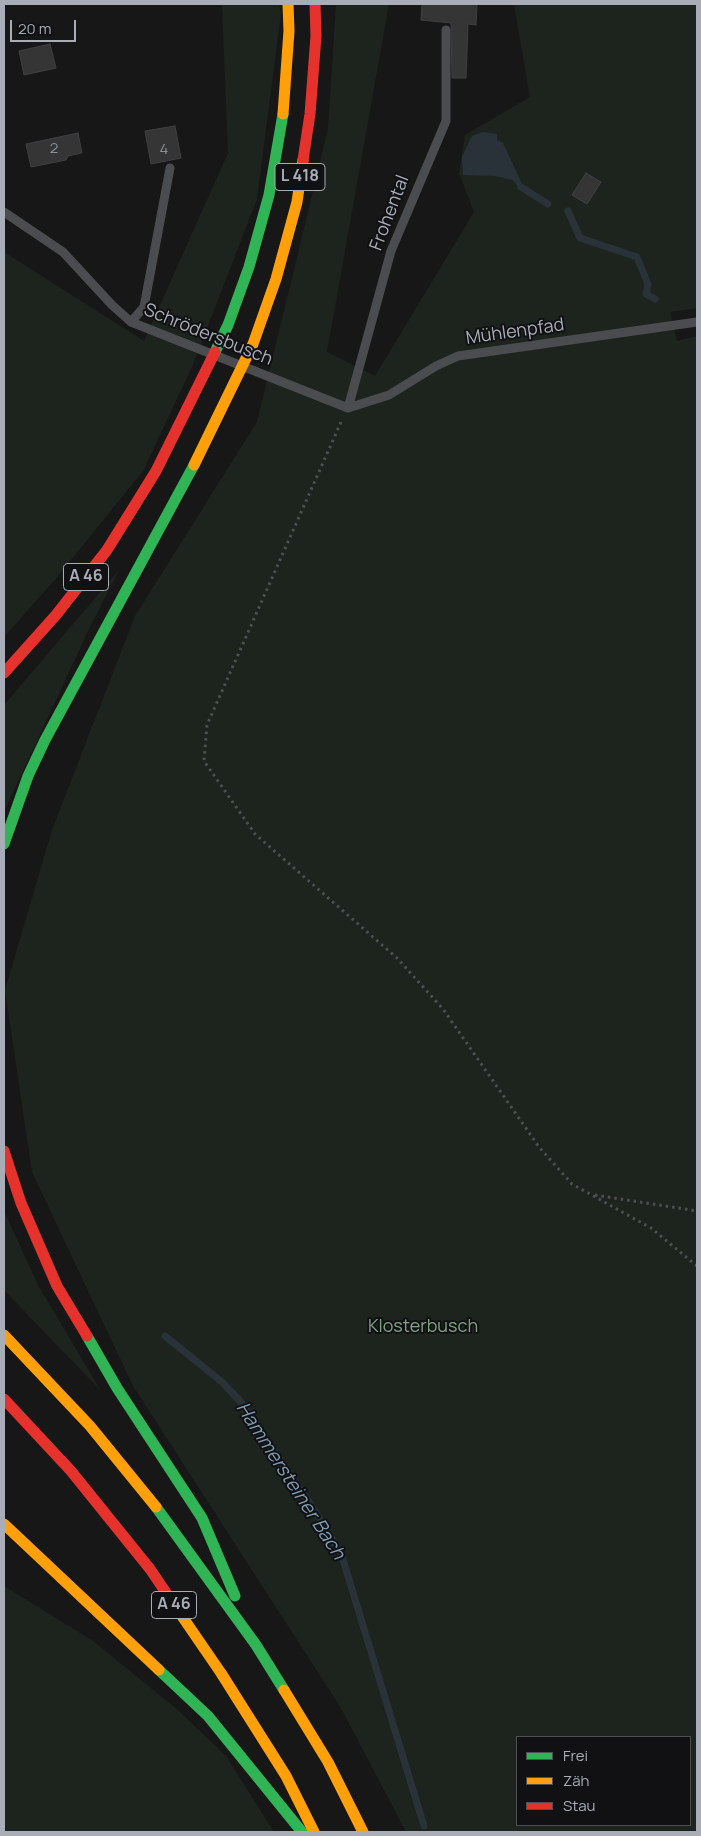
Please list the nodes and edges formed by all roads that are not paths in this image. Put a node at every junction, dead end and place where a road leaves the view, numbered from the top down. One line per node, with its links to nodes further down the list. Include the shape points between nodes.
1 (288, 4): 9 (highway, L 418, via 283,116 269,195 254,249 228,325)
2 (315, 4): 11 (highway, L 418, via 310,114 297,202 253,344 183,488 45,740 28,776)
3 (446, 30): 8 (lane, Frohental, via 446,121 391,251)
4 (170, 168): 6 (lane, via 144,307)
5 (4, 212): 6 (lane, Schrödersbusch, via 63,252)
6 (131, 322): 8 (lane, Schrödersbusch)
7 (697, 322): 8 (lane, Mühlenpfad, via 458,356 389,395)
8 (348, 408)
9 (156, 471): 10 (highway, A 46, via 107,550 56,615)
10 (4, 673)
11 (4, 844)
12 (4, 1151): 16 (highway, via 21,1203 57,1286 117,1388 202,1518)
13 (4, 1335): 16 (highway, A 46, via 90,1426 175,1531)
14 (4, 1399): 18 (highway, A 46, via 71,1471 150,1569 221,1672 286,1776)
15 (4, 1524): 17 (highway, via 208,1716)
16 (256, 1645): 19 (highway, A 46, via 328,1762)
17 (302, 1832)
18 (314, 1832)
19 (363, 1832)

